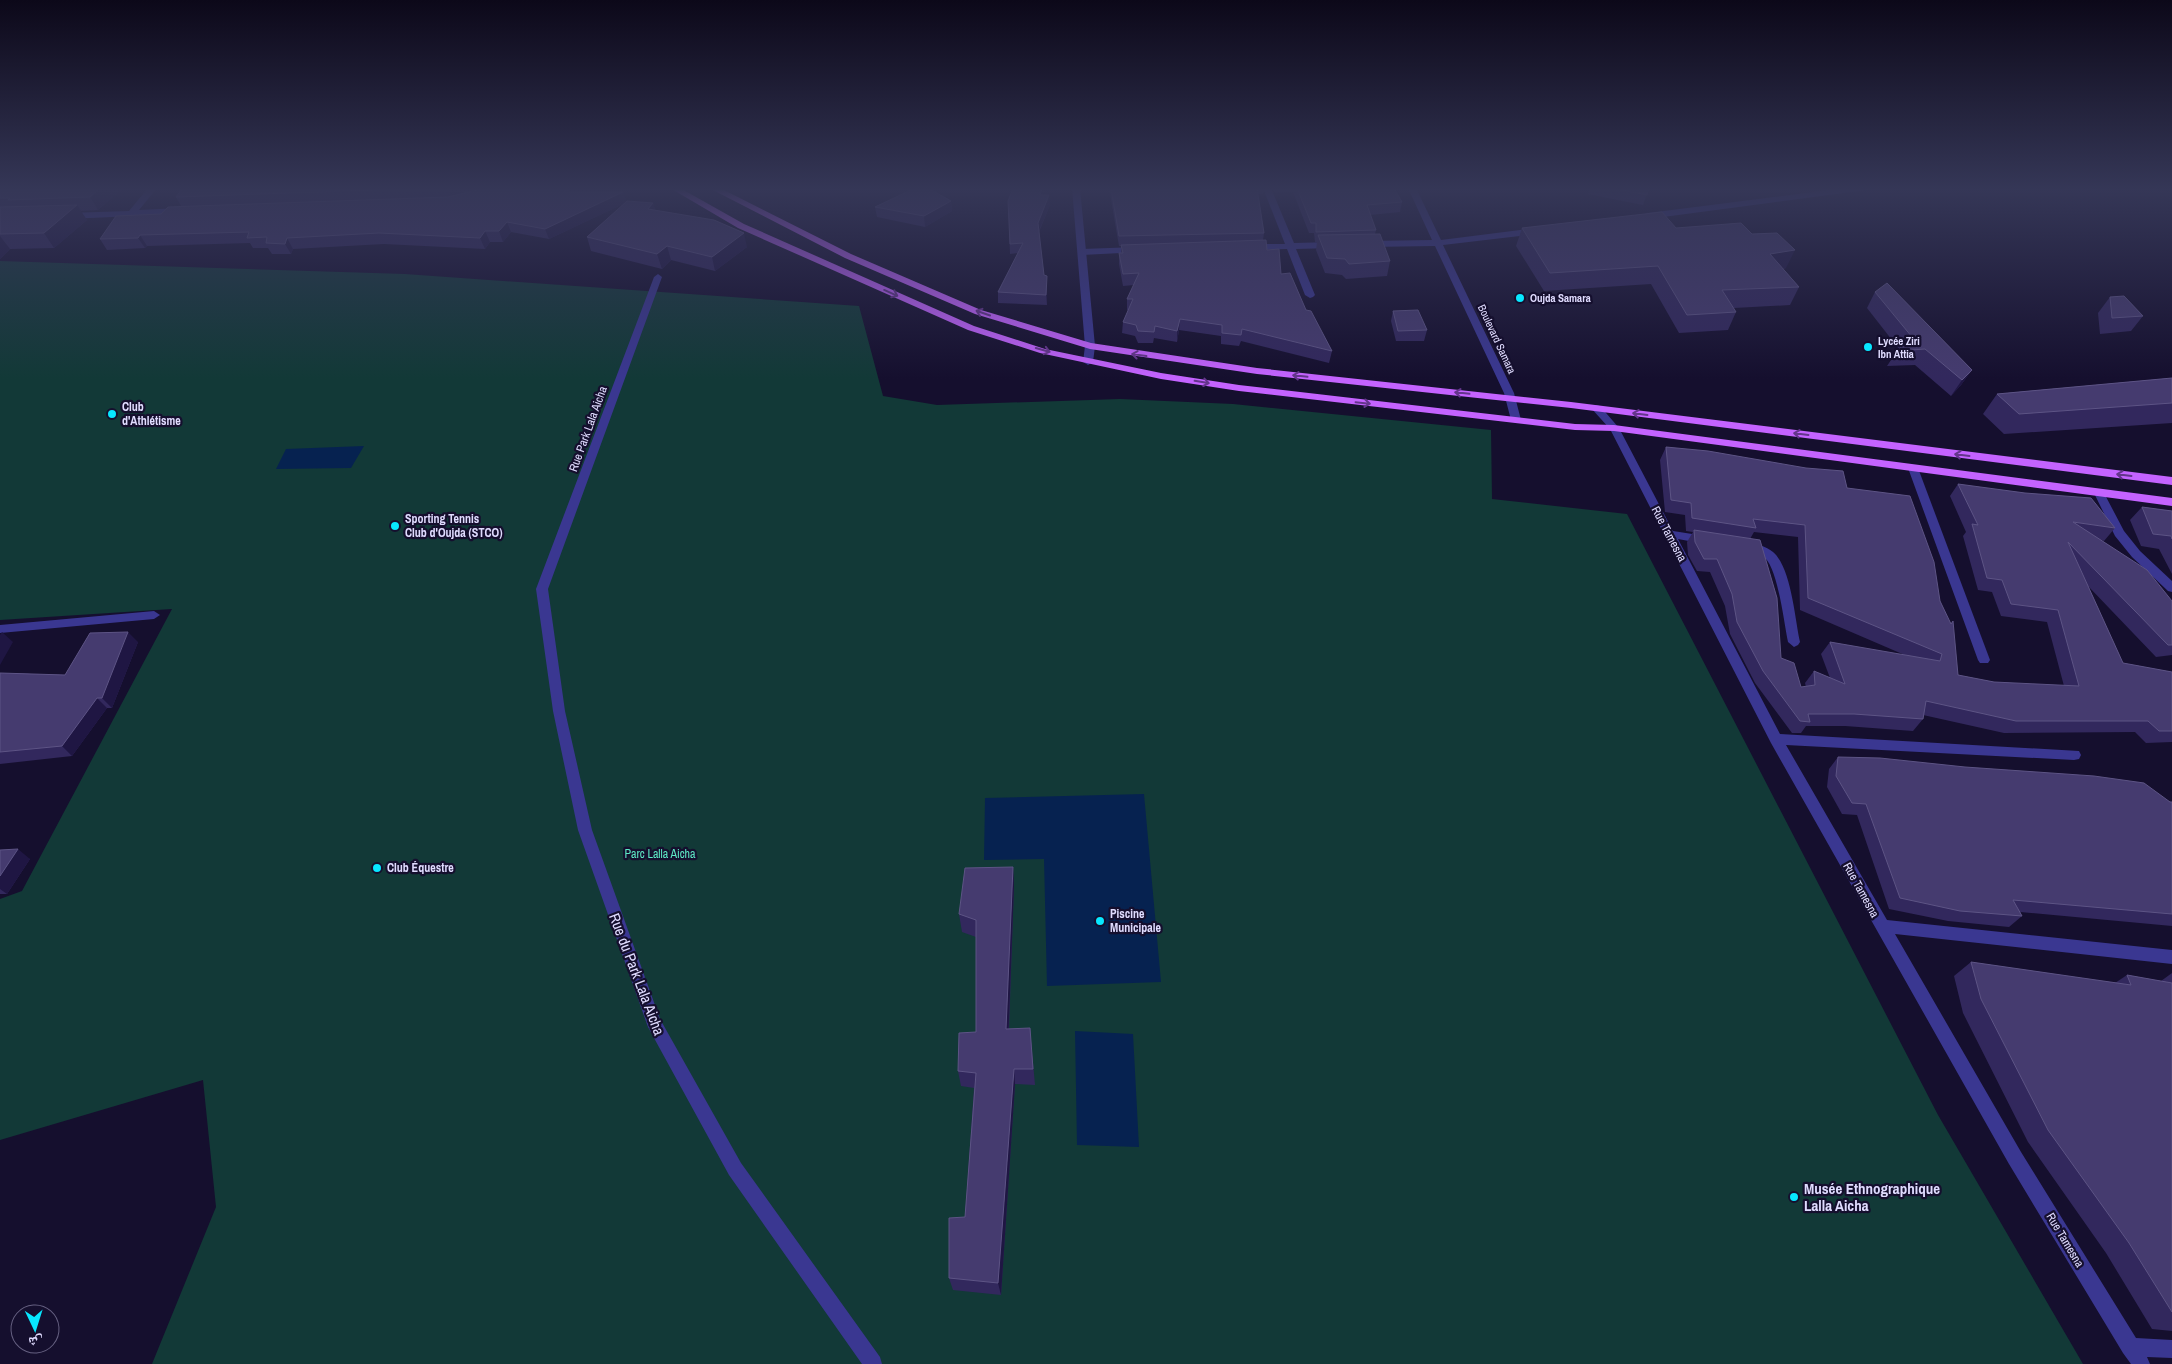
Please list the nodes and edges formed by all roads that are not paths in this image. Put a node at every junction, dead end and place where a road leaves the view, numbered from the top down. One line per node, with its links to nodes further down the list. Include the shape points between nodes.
1 (807, 252): 8 (main road)
2 (837, 252): 7 (main road)
3 (1082, 252): 4 (street); 11 (street)
4 (1093, 252)
5 (1291, 252): 10 (street)
6 (1442, 252): 13 (street, Boulevard Samara)
7 (848, 256): 8 (main road); 11 (main road, one-way to 7, via 978,312)
8 (831, 266): 12 (main road, one-way to 12, via 971,328)
9 (658, 277): 25 (street, Rue Park Lala Aicha)
10 (1310, 295)
11 (1090, 346): 12 (street); 13 (main road, one-way to 11, via 1248,370)
12 (1088, 362): 15 (main road, one-way to 15, via 1239,388)
13 (1510, 398): 14 (main road); 15 (street, Boulevard Samara)
14 (1596, 408): 16 (street, Rue Tamesna); 18 (main road, one-way to 14)
15 (1516, 420): 16 (main road)
16 (1614, 428): 17 (main road); 21 (street, Rue Tamesna)
17 (1913, 468): 19 (main road); 29 (street)
18 (2172, 481)
19 (2100, 493): 20 (main road); 24 (street, via 2119,533)
20 (2172, 502)
21 (1669, 534): 22 (street); 30 (street, Rue Tamesna)
22 (1714, 541)
23 (1732, 544): 28 (street, via 1758,548 1771,556 1777,568)
24 (2172, 588)
25 (542, 589): 36 (street, Rue du Park Lala Aicha, via 559,711 585,830 653,1022 735,1169)
26 (154, 616): 27 (street)
27 (0, 629)
28 (1794, 642)
29 (1984, 660)
30 (1776, 739): 31 (street); 32 (street, Rue Tamesna)
31 (2074, 755)
32 (1882, 926): 33 (street); 34 (street, Rue Tamesna, via 2015,1158)
33 (2172, 958)
34 (2129, 1347): 35 (street); 37 (street, Rue Tamesna)
35 (2172, 1348)
36 (873, 1364)
37 (2141, 1364)

